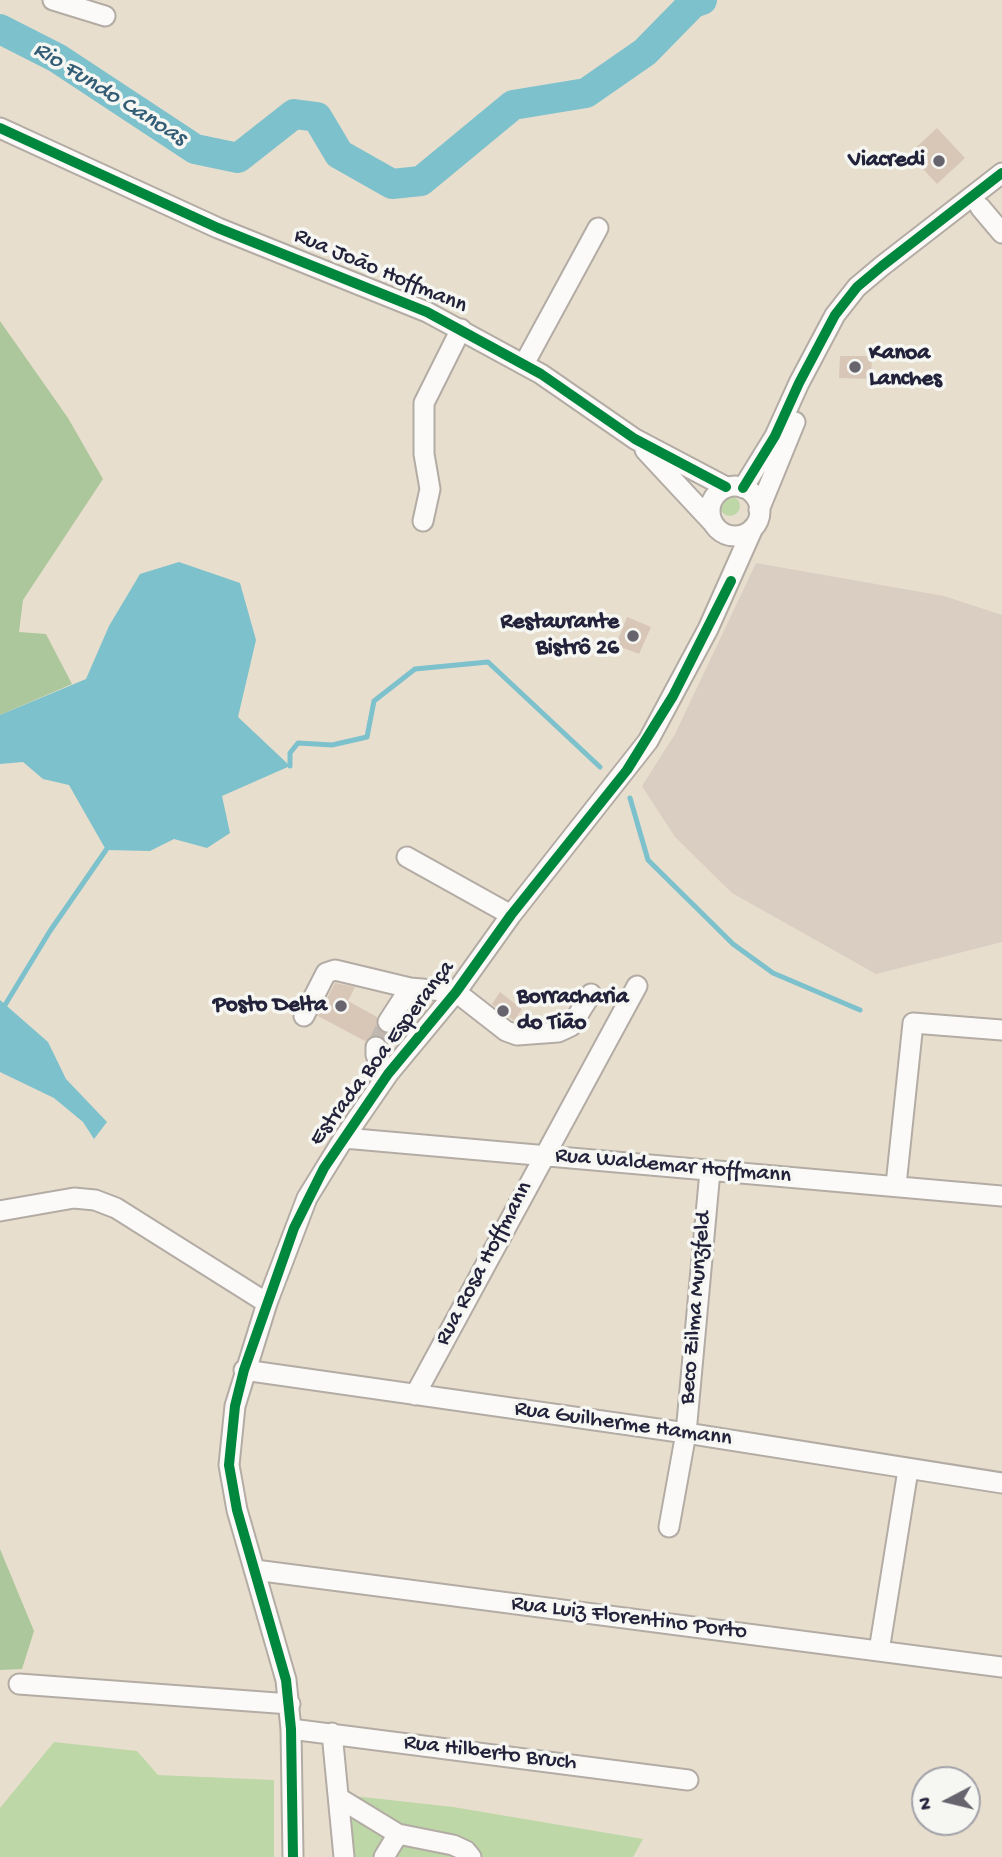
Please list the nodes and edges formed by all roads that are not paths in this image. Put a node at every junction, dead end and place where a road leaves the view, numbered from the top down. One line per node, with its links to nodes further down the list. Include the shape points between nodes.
1 (53, 0): 2 (street)
2 (105, 16)
3 (0, 128): 9 (street, Rua João Hoffmann, via 218,229)
4 (1002, 173): 12 (street, via 882,266 850,297 823,335 775,436)
5 (1002, 189): 6 (street, Estrada Boa Esperança)
6 (980, 206): 8 (street); 13 (street, Estrada Boa Esperança, via 892,271 848,317 822,361)
7 (598, 229): 10 (street)
8 (1002, 233)
9 (461, 329): 10 (street, Rua João Hoffmann); 14 (street, via 424,402 424,454 430,489)
10 (524, 364): 11 (street, Rua João Hoffmann)
11 (635, 439): 12 (street, Rua João Hoffmann); 15 (street, Rua João Hoffmann)
12 (735, 488): 13 (street, via 755,496); 15 (street, via 713,498 710,506)
13 (756, 519): 15 (street, via 741,535); 16 (street, Estrada Boa Esperança)
14 (423, 521)
15 (719, 528): 16 (street)
16 (731, 581): 18 (street, Estrada Boa Esperança, via 648,741)
17 (407, 857): 18 (street)
18 (511, 915): 21 (street, Estrada Boa Esperança)
19 (637, 986): 29 (street, Rua Rosa Hoffmann)
20 (410, 988): 21 (street); 23 (street, via 352,972 330,971); 24 (street)
21 (456, 992): 22 (street, via 506,1031 526,1035 570,1026); 27 (street, Estrada Boa Esperança)
22 (591, 994)
23 (304, 1016)
24 (388, 1023)
25 (1002, 1030): 31 (street, via 913,1023)
26 (376, 1047): 27 (street)
27 (388, 1074): 28 (street, Estrada Boa Esperança)
28 (344, 1138): 29 (street, Rua Waldemar Hoffmann); 34 (street, Estrada Boa Esperança, via 303,1208)
29 (542, 1156): 30 (street, Rua Waldemar Hoffmann); 36 (street, Rua Rosa Hoffmann)
30 (710, 1171): 31 (street, Rua Waldemar Hoffmann); 37 (street, Beco Zilma Munzfeld)
31 (896, 1185): 32 (street, Rua Waldemar Hoffmann)
32 (1002, 1196)
33 (0, 1211): 34 (street, via 74,1198 95,1200 116,1208)
34 (268, 1303): 35 (street, Estrada Boa Esperança)
35 (244, 1370): 36 (street, Rua Guilherme Hamann); 41 (street, Estrada Boa Esperança, via 229,1465)
36 (415, 1395): 37 (street, Rua Guilherme Hamann)
37 (686, 1433): 38 (street, Rua Guilherme Hamann); 40 (street, Beco Zilma Munzfeld)
38 (908, 1470): 39 (street, Rua Guilherme Hamann); 42 (street)
39 (1002, 1483)
40 (669, 1527)
41 (255, 1570): 42 (street, Rua Luiz Florentino Porto); 45 (street, Estrada Boa Esperança, via 281,1655)
42 (879, 1651): 43 (street, Rua Luiz Florentino Porto)
43 (1002, 1667)
44 (19, 1684): 45 (street)
45 (290, 1704): 46 (street, Estrada Boa Esperança)
46 (291, 1730): 47 (street, Rua Hilberto Bruch); 51 (street, Estrada Boa Esperança)
47 (332, 1733): 48 (street, Rua Hilberto Bruch); 49 (street)
48 (688, 1780)
49 (339, 1798): 50 (street); 52 (street)
50 (398, 1835): 53 (street); 54 (street, via 453,1845)
51 (293, 1857)
52 (344, 1857)
53 (384, 1857)
54 (471, 1857)

